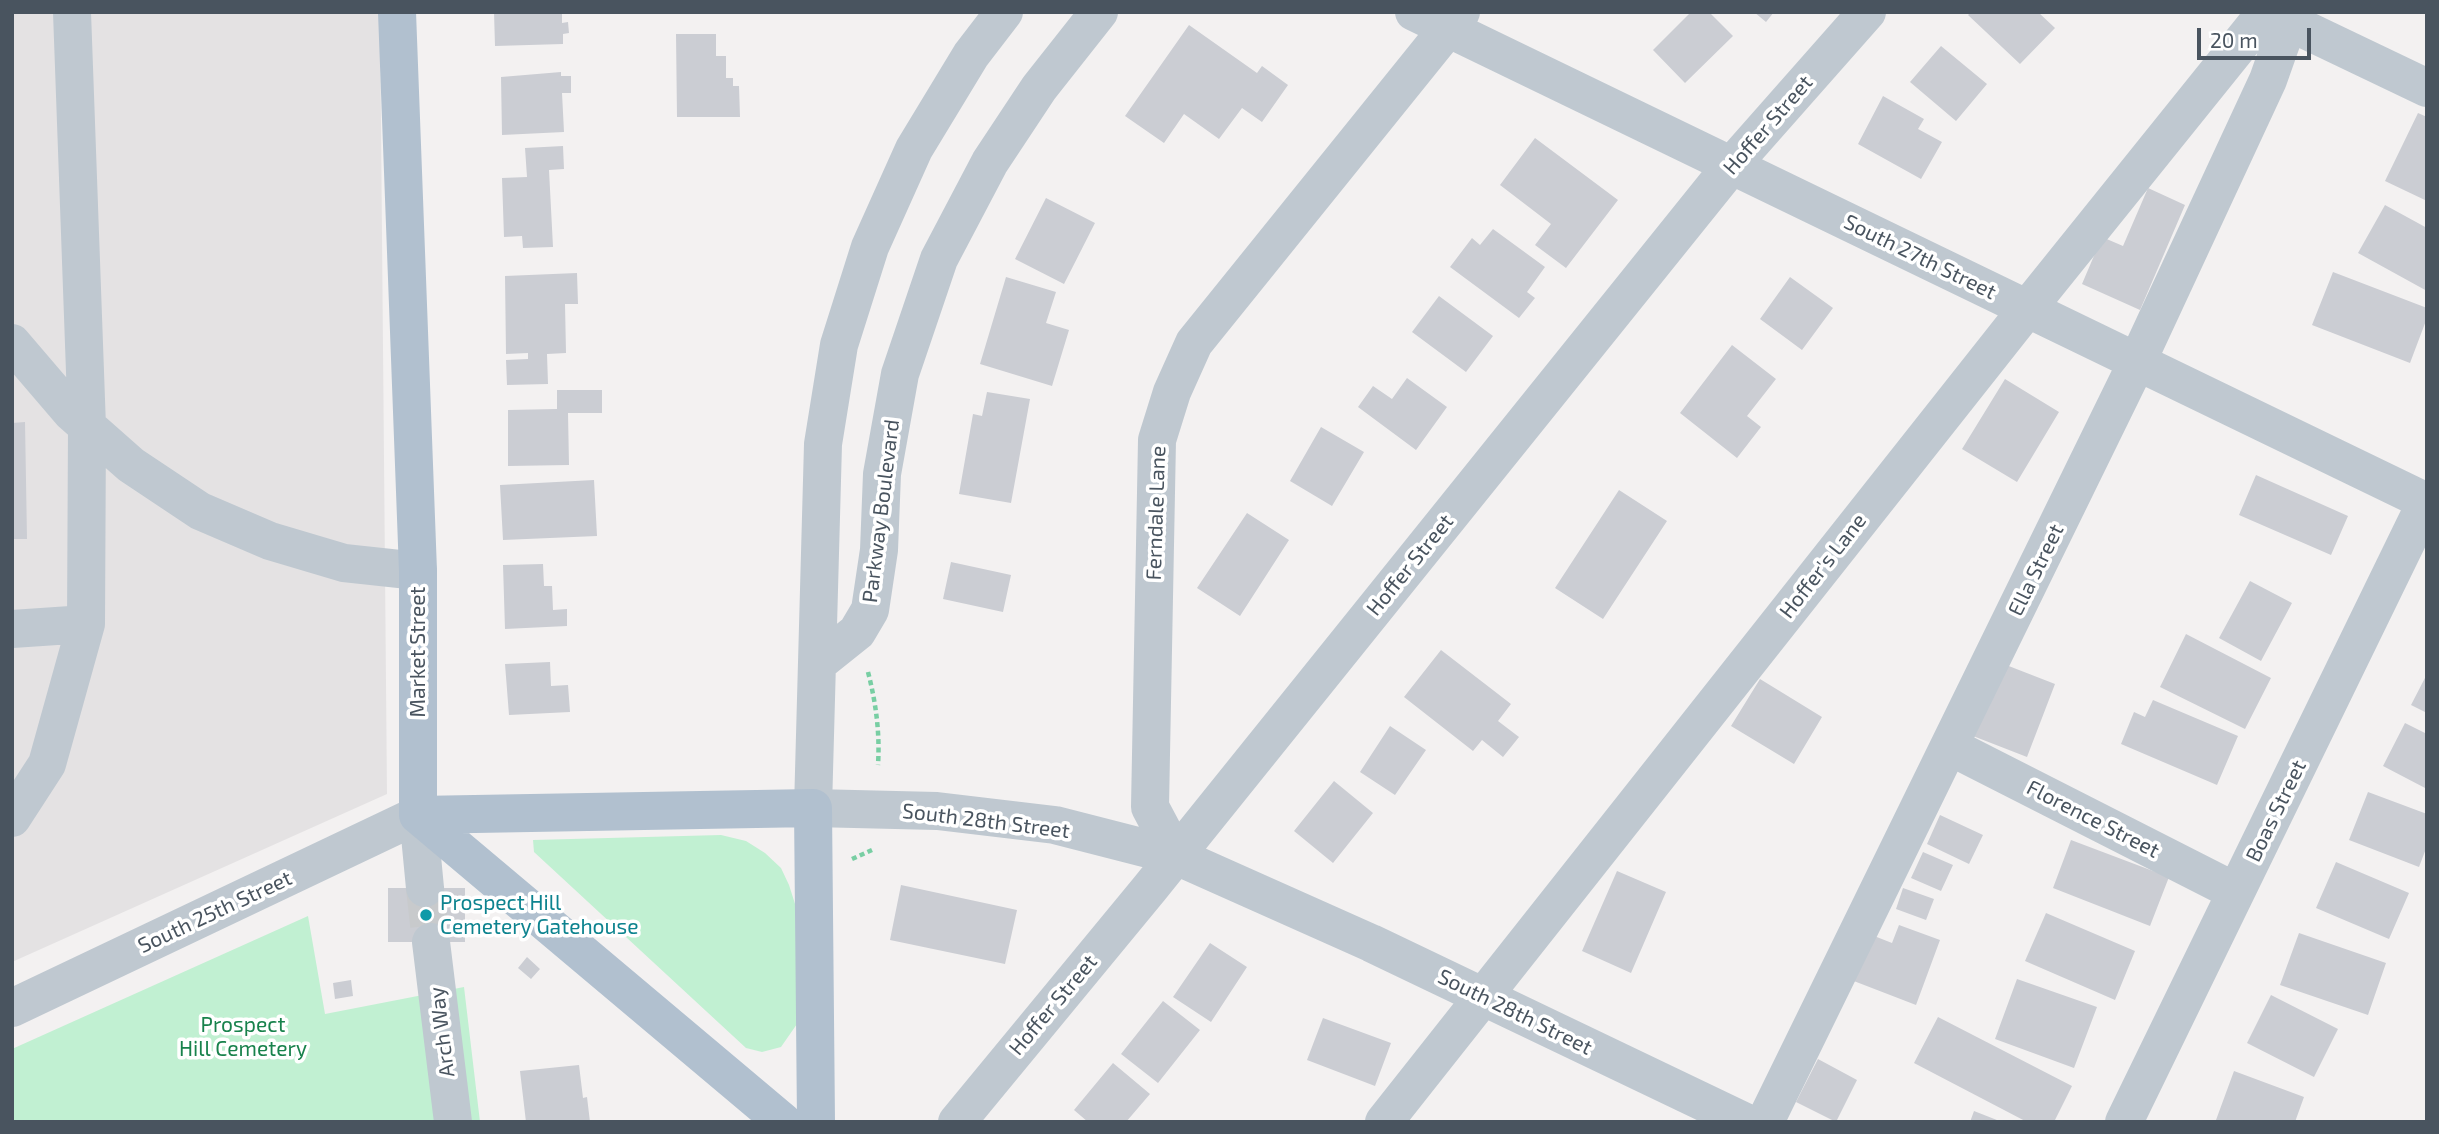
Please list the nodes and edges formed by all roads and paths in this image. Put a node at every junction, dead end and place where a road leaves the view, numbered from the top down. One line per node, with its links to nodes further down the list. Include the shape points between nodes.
1 (72, 12): 13 (street)
2 (397, 12): 15 (main road, Market Street)
3 (1004, 12): 19 (street, via 971,55 914,149 870,247 839,345 823,444)
4 (1099, 12): 18 (street, Parkway Boulevard, via 1039,88 990,162 939,258 900,374 882,474 879,550 870,610)
5 (1867, 12): 9 (street, Hoffer Street)
6 (2282, 16): 8 (street); 10 (street, Hoffer's Lane); 12 (street, Ella Street, via 2268,80)
7 (1441, 18): 9 (street, South 27th Street); 25 (street, Ferndale Lane, via 1194,343 1172,392 1157,440 1150,807)
8 (2427, 88)
9 (1731, 166): 10 (street, South 27th Street); 25 (street, Hoffer Street)
10 (2027, 309): 12 (street, South 27th Street); 29 (street, Hoffer's Lane)
11 (12, 343): 13 (street)
12 (2137, 362): 14 (street, South 27th Street); 20 (street, Ella Street)
13 (87, 427): 15 (street, via 131,465 201,511 270,541 344,564); 16 (street)
14 (2426, 502): 27 (street, Boas Street)
15 (418, 571): 23 (main road, Market Street)
16 (86, 624): 17 (street); 24 (street, via 47,764)
17 (12, 629)
18 (857, 632): 19 (street, Parkway Boulevard); 21 (path, via 876,709)
19 (817, 664): 22 (street)
20 (1949, 746): 27 (street, Florence Street); 37 (street, Ella Street)
21 (878, 765)
22 (813, 808): 23 (main road, South 28th Street); 25 (street, South 28th Street, via 937,811 1055,825); 33 (main road)
23 (418, 815): 26 (street); 30 (street, South 25th Street); 32 (main road)
24 (12, 818)
25 (1175, 856): 29 (street, South 28th Street); 34 (street, Hoffer Street)
26 (425, 888)
27 (2236, 892): 38 (street, Boas Street)
28 (431, 942): 31 (street, Arch Way)
29 (1483, 996): 35 (street, Hoffer's Lane); 36 (street, South 28th Street)
30 (12, 1008)
31 (453, 1122)
32 (783, 1122)
33 (816, 1122)
34 (957, 1122)
35 (1384, 1122)
36 (1745, 1122)
37 (1765, 1122)
38 (2124, 1122)

